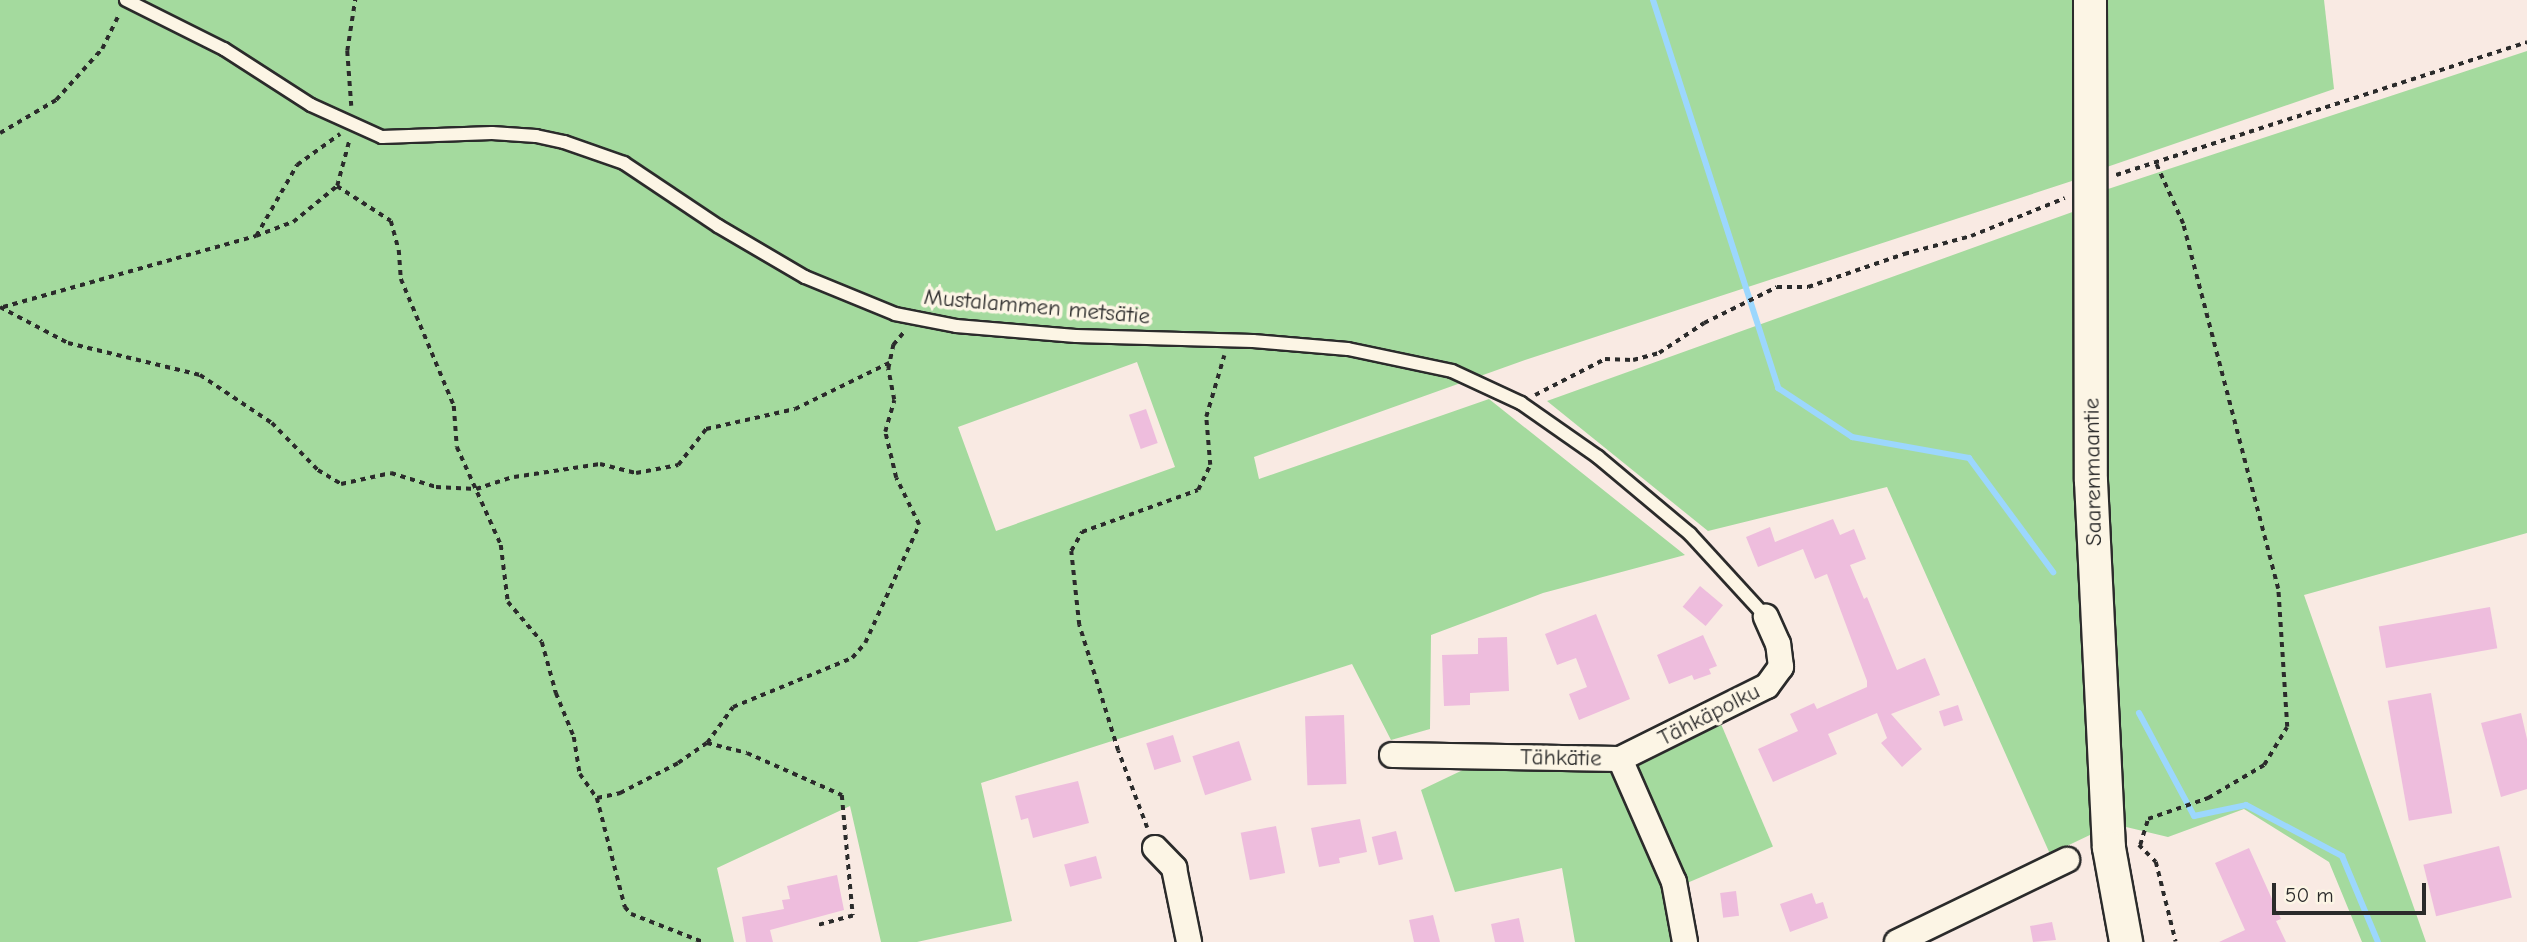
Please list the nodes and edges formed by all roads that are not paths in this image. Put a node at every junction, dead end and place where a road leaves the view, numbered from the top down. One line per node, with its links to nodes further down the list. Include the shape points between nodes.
1 (126, 0): 3 (lane, Mustalammen metsätie, via 224,49 312,105 382,137 536,136 624,163 805,277 895,314 956,326 1076,336 1348,349 1452,371 1521,403 1598,457 1690,534)
2 (2090, 0): 11 (street, Saarenmaantie, via 2091,481 2109,848)
3 (1766, 617): 5 (street, Tähkäpolku, via 1778,644 1781,667 1767,687)
4 (1392, 755): 5 (street, Tähkätie)
5 (1620, 759): 9 (street, Tähkätie, via 1674,882)
6 (1155, 848): 8 (street, via 1174,869)
7 (2067, 860): 10 (street)
8 (1189, 942)
9 (1685, 942)
10 (1897, 942)
11 (2126, 942)

